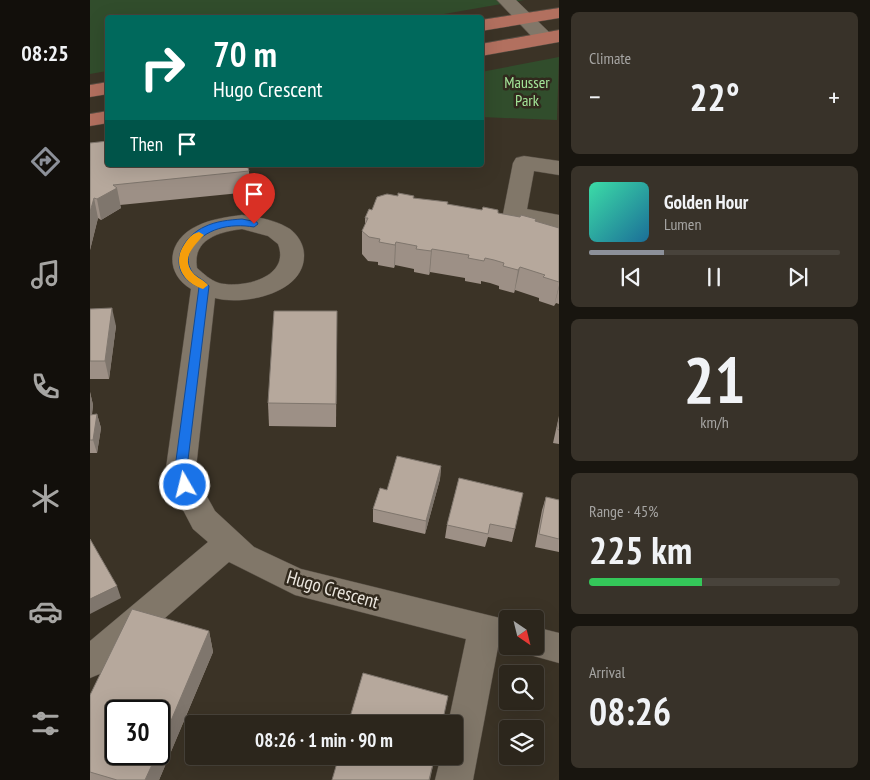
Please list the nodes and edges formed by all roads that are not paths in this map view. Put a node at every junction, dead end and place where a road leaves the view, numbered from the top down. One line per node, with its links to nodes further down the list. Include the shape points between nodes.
1 (506, 0): 3 (street)
2 (559, 13): 3 (main road)
3 (525, 19): 4 (main road); 5 (street)
4 (484, 26)
5 (551, 37): 6 (main road)
6 (484, 49)
7 (105, 88): 8 (main road)
8 (90, 91)
9 (105, 118): 10 (main road)
10 (90, 120)
11 (559, 168): 12 (street, via 524,163 515,214)
12 (559, 222)
13 (204, 286): 14 (street, Hugo Crescent, via 181,468 185,485 204,520)
14 (228, 544): 15 (street, Hugo Crescent, via 243,556 295,581); 18 (street)
15 (496, 632): 19 (street)
16 (544, 644): 17 (street)
17 (559, 648)
18 (90, 662)
19 (454, 780)

